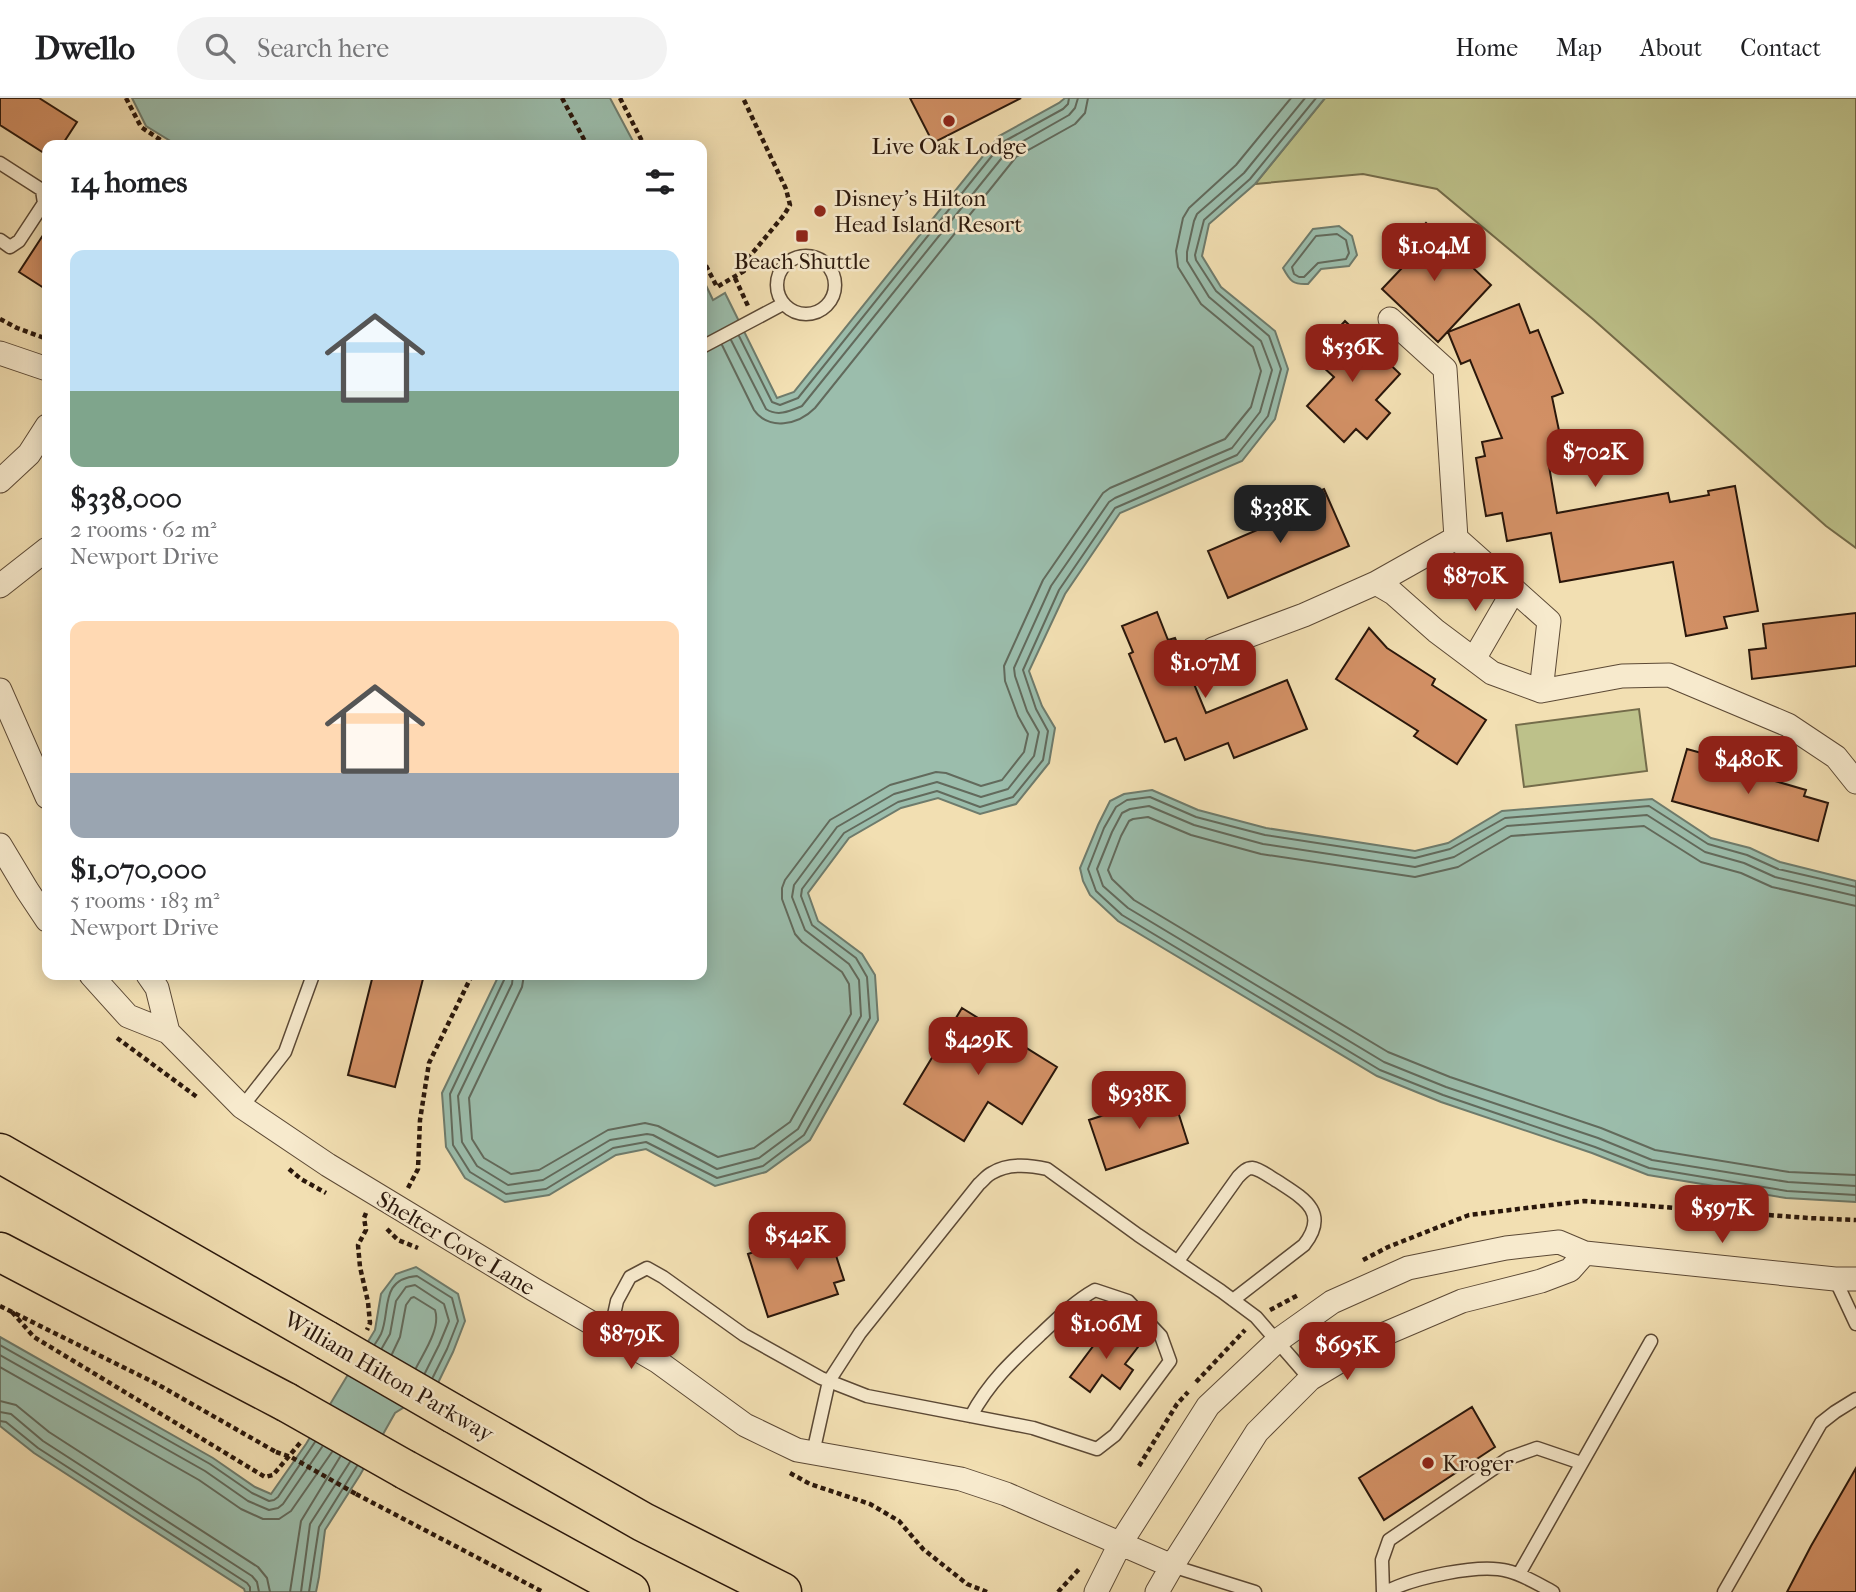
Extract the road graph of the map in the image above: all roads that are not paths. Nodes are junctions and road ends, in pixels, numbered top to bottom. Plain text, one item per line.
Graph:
1 (0, 163) edge
2 (42, 190) edge
3 (42, 206) edge
4 (0, 240) edge
5 (783, 304) junction
6 (1390, 319) dead end
7 (707, 344) edge
8 (0, 353) edge
9 (42, 367) edge
10 (42, 434) edge
11 (0, 481) edge
12 (1456, 538) junction
13 (42, 553) edge
14 (1376, 583) junction
15 (0, 586) edge
16 (1514, 590) junction
17 (1474, 659) junction
18 (1200, 666) dead end
19 (0, 690) edge
20 (1541, 691) junction
21 (1856, 782) edge
22 (42, 786) edge
23 (0, 845) edge
24 (42, 912) edge
25 (96, 980) edge
26 (152, 980) edge
27 (311, 980) edge
28 (168, 1032) junction
29 (242, 1107) junction
30 (0, 1153) edge
31 (0, 1252) edge
32 (1586, 1253) junction
33 (1178, 1261) junction
34 (1846, 1279) edge
35 (1233, 1300) junction
36 (1856, 1324) edge
37 (610, 1333) junction
38 (1277, 1341) junction
39 (1651, 1341) dead end
40 (1310, 1379) junction
41 (829, 1381) junction
42 (1856, 1399) edge
43 (971, 1416) junction
44 (813, 1453) junction
45 (1581, 1463) junction
46 (1119, 1544) junction
47 (1171, 1566) junction
48 (1519, 1574) junction
49 (630, 1592) edge
50 (782, 1592) edge
51 (1096, 1592) edge
52 (1157, 1592) edge
53 (1255, 1592) edge
54 (1384, 1592) edge
55 (1553, 1592) edge
56 (1724, 1592) edge

1 - 2 lane
3 - 4 lane
5 - 5 lane
5 - 7 lane
6 - 12 street
8 - 9 street
10 - 11 street
12 - 14 street
12 - 16 street
13 - 15 street
14 - 17 street
14 - 18 street
16 - 17 street
16 - 20 street
17 - 20 street
19 - 22 street
20 - 21 street
23 - 24 street
25 - 28 street, Shelter Cove Lane
26 - 28 street
27 - 29 lane
28 - 29 street, Shelter Cove Lane
29 - 37 street, Shelter Cove Lane
30 - 50 highway, William Hilton Parkway, bridge
31 - 49 highway, bridge
32 - 34 street
32 - 38 street
32 - 40 street
33 - 35 lane
33 - 35 lane
33 - 41 lane
34 - 36 lane
35 - 38 lane
37 - 41 lane
37 - 44 street, Shelter Cove Lane
38 - 40 lane
38 - 46 street
39 - 45 lane
40 - 47 street
41 - 43 lane
41 - 44 lane
42 - 56 lane
43 - 43 lane
44 - 46 street, Shelter Cove Lane
45 - 48 lane
45 - 54 lane
46 - 47 street, Shelter Cove Lane
46 - 51 street
47 - 52 street
47 - 53 lane, Shelter Cove Lane
48 - 54 lane
48 - 55 lane

